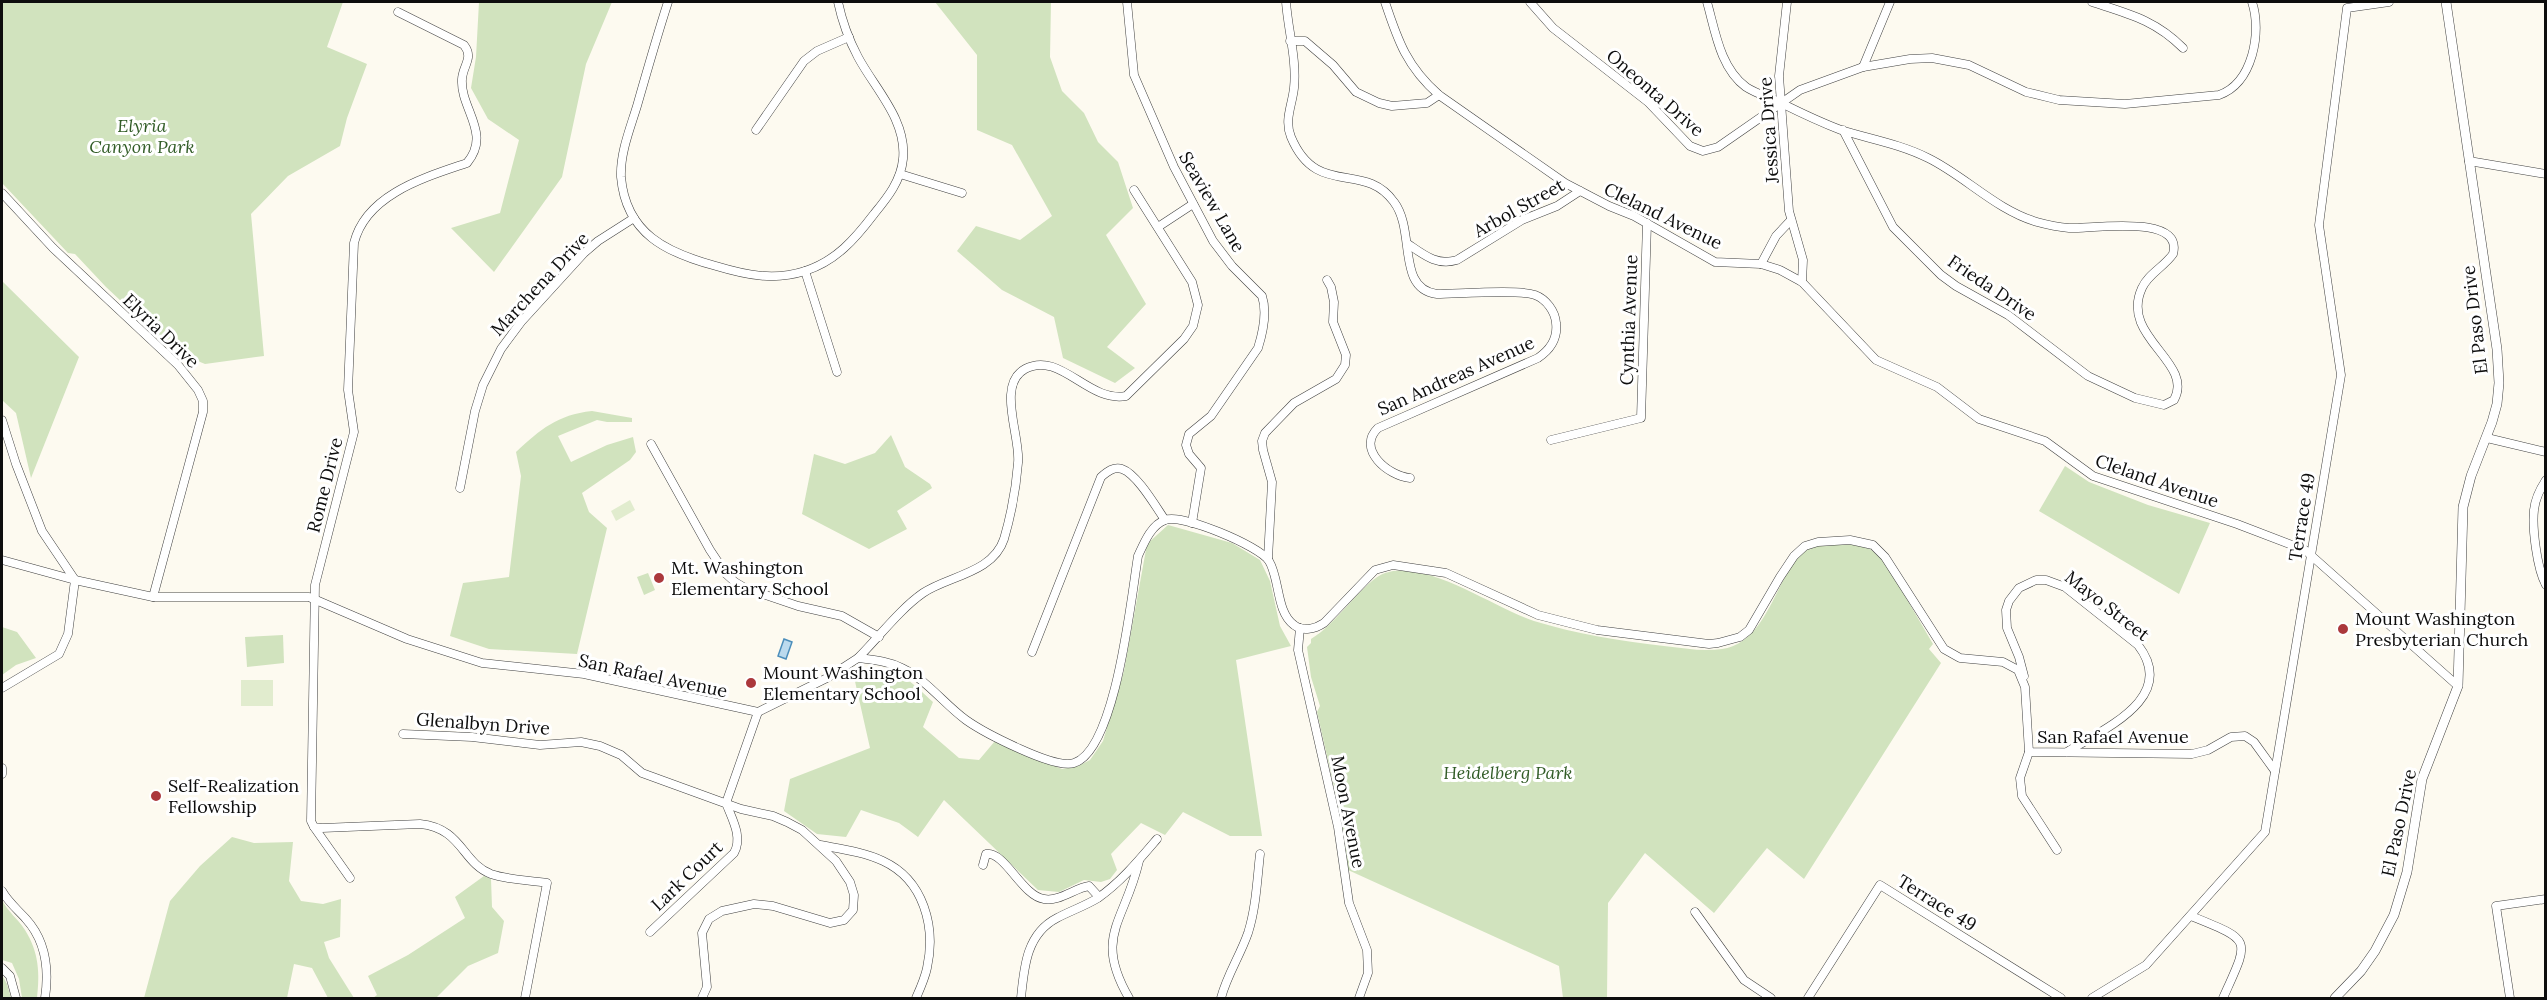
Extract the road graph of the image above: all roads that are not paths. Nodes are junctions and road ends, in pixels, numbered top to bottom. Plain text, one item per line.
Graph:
1 (668, 2) edge
2 (838, 2) edge
3 (1127, 2) edge
4 (1286, 2) edge
5 (1385, 2) edge
6 (1530, 2) edge
7 (1707, 2) edge
8 (1787, 2) edge
9 (1890, 2) edge
10 (2092, 2) edge
11 (2252, 2) edge
12 (2389, 2) edge
13 (2446, 2) edge
14 (398, 12) dead end
15 (849, 37) junction
16 (1290, 41) junction
17 (2183, 48) dead end
18 (1863, 67) junction
19 (1439, 95) junction
20 (1781, 103) junction
21 (756, 130) dead end
22 (1843, 130) junction
23 (2469, 161) junction
24 (900, 174) junction
25 (2546, 174) edge
26 (1134, 190) dead end
27 (1580, 191) junction
28 (2, 193) edge
29 (962, 193) dead end
30 (1193, 204) junction
31 (634, 218) junction
32 (1791, 220) junction
33 (1647, 223) junction
34 (1158, 227) junction
35 (1408, 244) junction
36 (1761, 264) junction
37 (805, 271) junction
38 (1327, 280) dead end
39 (1802, 282) junction
40 (837, 372) dead end
41 (2, 420) edge
42 (2487, 438) junction
43 (1551, 440) dead end
44 (651, 444) dead end
45 (2546, 452) edge
46 (1410, 478) dead end
47 (2546, 480) edge
48 (460, 488) dead end
49 (1165, 520) junction
50 (1192, 523) junction
51 (2311, 556) junction
52 (2, 560) edge
53 (1268, 560) junction
54 (75, 580) junction
55 (2546, 585) edge
56 (153, 597) junction
57 (315, 598) junction
58 (1300, 628) junction
59 (879, 637) junction
60 (1032, 652) dead end
61 (858, 658) junction
62 (2458, 686) junction
63 (2025, 687) junction
64 (2, 688) edge
65 (758, 712) junction
66 (404, 734) dead end
67 (2067, 752) junction
68 (2029, 753) junction
69 (2, 768) edge
70 (2275, 771) junction
71 (2, 774) edge
72 (726, 803) junction
73 (314, 827) junction
74 (1157, 839) dead end
75 (819, 845) junction
76 (2057, 850) dead end
77 (1260, 854) dead end
78 (1139, 860) junction
79 (983, 865) dead end
80 (350, 878) dead end
81 (2, 891) edge
82 (1099, 897) junction
83 (2546, 899) edge
84 (1695, 912) dead end
85 (2191, 916) junction
86 (650, 933) dead end
87 (2, 968) edge
88 (16, 999) edge
89 (45, 999) edge
90 (525, 999) edge
91 (702, 999) edge
92 (916, 999) edge
93 (1021, 999) edge
94 (1129, 999) edge
95 (1221, 999) edge
96 (1359, 999) edge
97 (1771, 999) edge
98 (1808, 999) edge
99 (2061, 999) edge
100 (2092, 999) edge
101 (2223, 999) edge
102 (2335, 999) edge
103 (2510, 999) edge

1 - 31 street
2 - 15 street
3 - 30 street, Seaview Lane
4 - 16 street, San Andreas Avenue
5 - 19 street, Cleland Avenue
6 - 20 street, Oneonta Drive
7 - 20 street
8 - 20 street, Jessica Drive
9 - 18 street
10 - 17 street
11 - 18 street, Oneonta Drive
12 - 51 street, Terrace 49
13 - 23 street, El Paso Drive
14 - 57 street, Rome Drive
15 - 21 street
15 - 24 street
16 - 19 street
16 - 35 street, San Andreas Avenue
18 - 20 street, Oneonta Drive
19 - 27 street, Cleland Avenue
20 - 22 street
20 - 32 street, Jessica Drive
22 - 22 street, Frieda Drive
23 - 25 street
23 - 42 street, El Paso Drive
24 - 29 street
24 - 37 street
26 - 34 street
27 - 33 street, Cleland Avenue
27 - 35 street, Arbol Street
28 - 56 street, Elyria Drive
30 - 34 street
30 - 50 street, Seaview Lane
31 - 37 street
31 - 48 street, Marchena Drive
32 - 36 street
32 - 39 street, Jessica Drive
33 - 36 street, Cleland Avenue
33 - 43 street, Cynthia Avenue
34 - 59 street
35 - 46 street, San Andreas Avenue
36 - 39 street, Cleland Avenue
37 - 40 street
38 - 53 street
39 - 51 street, Cleland Avenue
41 - 54 street
42 - 45 street
42 - 62 street, El Paso Drive
44 - 59 street
47 - 55 street
49 - 50 street
49 - 60 street
49 - 61 street
50 - 53 street
51 - 62 street, Cleland Avenue
51 - 70 street, Terrace 49
52 - 54 street, San Rafael Avenue
53 - 58 street
54 - 56 street, San Rafael Avenue
54 - 64 street
56 - 57 street, San Rafael Avenue
57 - 65 street, San Rafael Avenue
57 - 73 street, Rome Drive
58 - 63 street
58 - 96 street, Moon Avenue
59 - 61 street
61 - 65 street
62 - 102 street, El Paso Drive
63 - 67 street, Mayo Street
63 - 68 street, San Rafael Avenue
65 - 72 street
66 - 72 street, Glenalbyn Drive
67 - 68 street, San Rafael Avenue
67 - 70 street, San Rafael Avenue
68 - 76 street
69 - 71 street
70 - 85 street, Terrace 49
72 - 75 street, Glenalbyn Drive
72 - 86 street, Lark Court
73 - 80 street
73 - 90 street
74 - 78 street
75 - 91 street, Glenalbyn Drive
75 - 92 street
77 - 95 street
78 - 82 street
78 - 94 street
79 - 82 street
81 - 89 street
82 - 93 street
83 - 103 street
84 - 97 street
85 - 100 street, Terrace 49
85 - 101 street
87 - 88 street
98 - 99 street, Terrace 49

